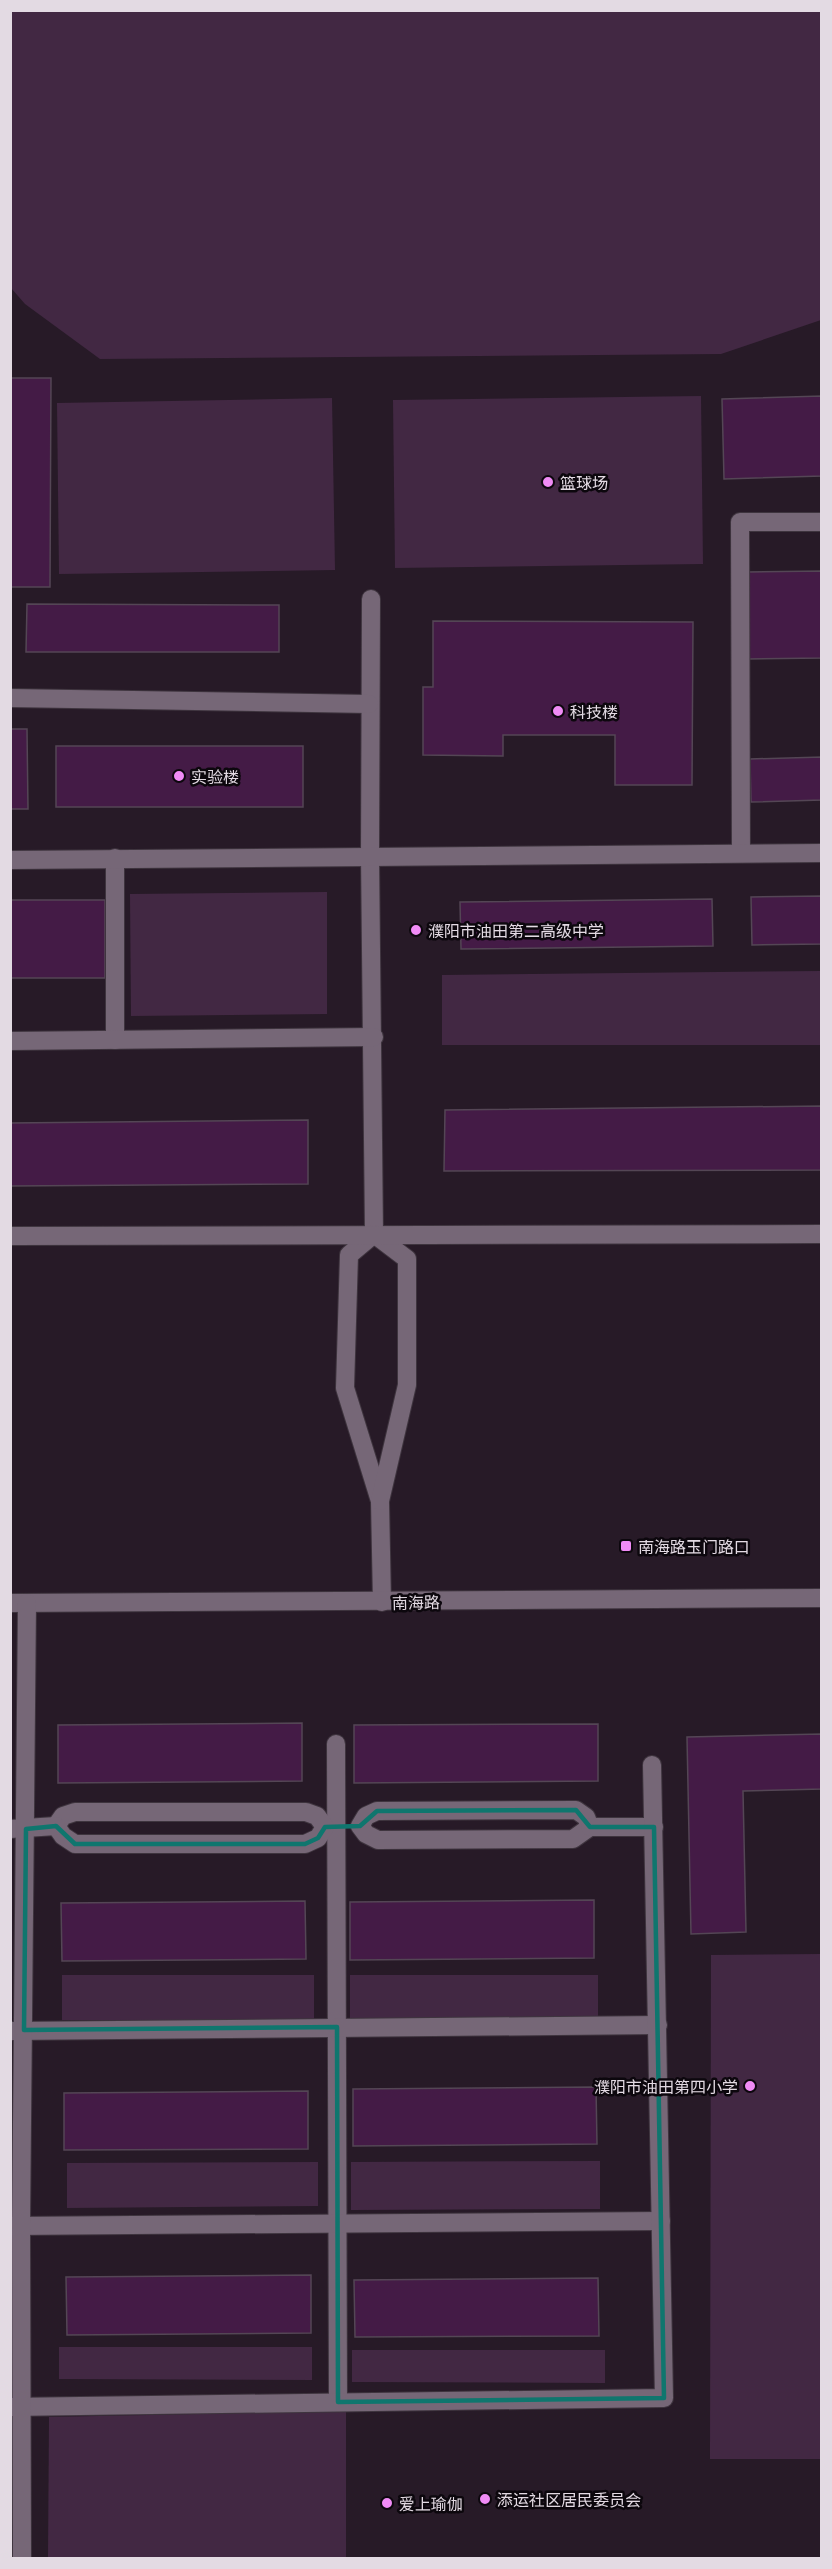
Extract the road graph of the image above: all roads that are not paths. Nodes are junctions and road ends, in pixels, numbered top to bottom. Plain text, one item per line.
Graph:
1 (822, 522) edge
2 (371, 599) dead end
3 (10, 698) edge
4 (369, 704) junction
5 (822, 853) edge
6 (741, 854) junction
7 (370, 855) junction
8 (115, 858) junction
9 (10, 860) edge
10 (374, 1037) junction
11 (115, 1040) junction
12 (10, 1041) edge
13 (374, 1234) junction
14 (822, 1234) edge
15 (10, 1236) edge
16 (380, 1501) junction
17 (822, 1598) edge
18 (382, 1602) junction
19 (19, 1603) edge
20 (336, 1744) dead end
21 (652, 1765) dead end
22 (56, 1826) junction
23 (360, 1826) junction
24 (331, 1827) junction
25 (590, 1827) junction
26 (654, 1827) junction
27 (18, 1829) edge
28 (658, 2025) junction
29 (337, 2028) junction
30 (17, 2030) edge
31 (661, 2221) junction
32 (337, 2223) junction
33 (16, 2226) edge
34 (338, 2402) junction
35 (16, 2407) edge
36 (22, 2559) edge

1 - 6 street
2 - 4 street
3 - 4 street
4 - 7 street
5 - 6 street
6 - 7 street
7 - 8 street
7 - 10 street
8 - 9 street
8 - 11 street
10 - 11 street
10 - 13 street
11 - 12 street
13 - 14 street
13 - 15 street
13 - 16 street
13 - 16 street
16 - 18 street
17 - 18 street, 南海路
18 - 19 street, 南海路
19 - 27 street
20 - 24 street
21 - 26 street
22 - 24 street
22 - 24 street
22 - 27 street
23 - 24 street
23 - 25 street
23 - 25 street
24 - 29 street
25 - 26 street
26 - 28 street
27 - 30 street
28 - 29 street
28 - 31 street
29 - 30 street
29 - 32 street
30 - 33 street
31 - 32 street
31 - 34 street
32 - 33 street
32 - 34 street
33 - 35 street
34 - 35 street
35 - 36 street

